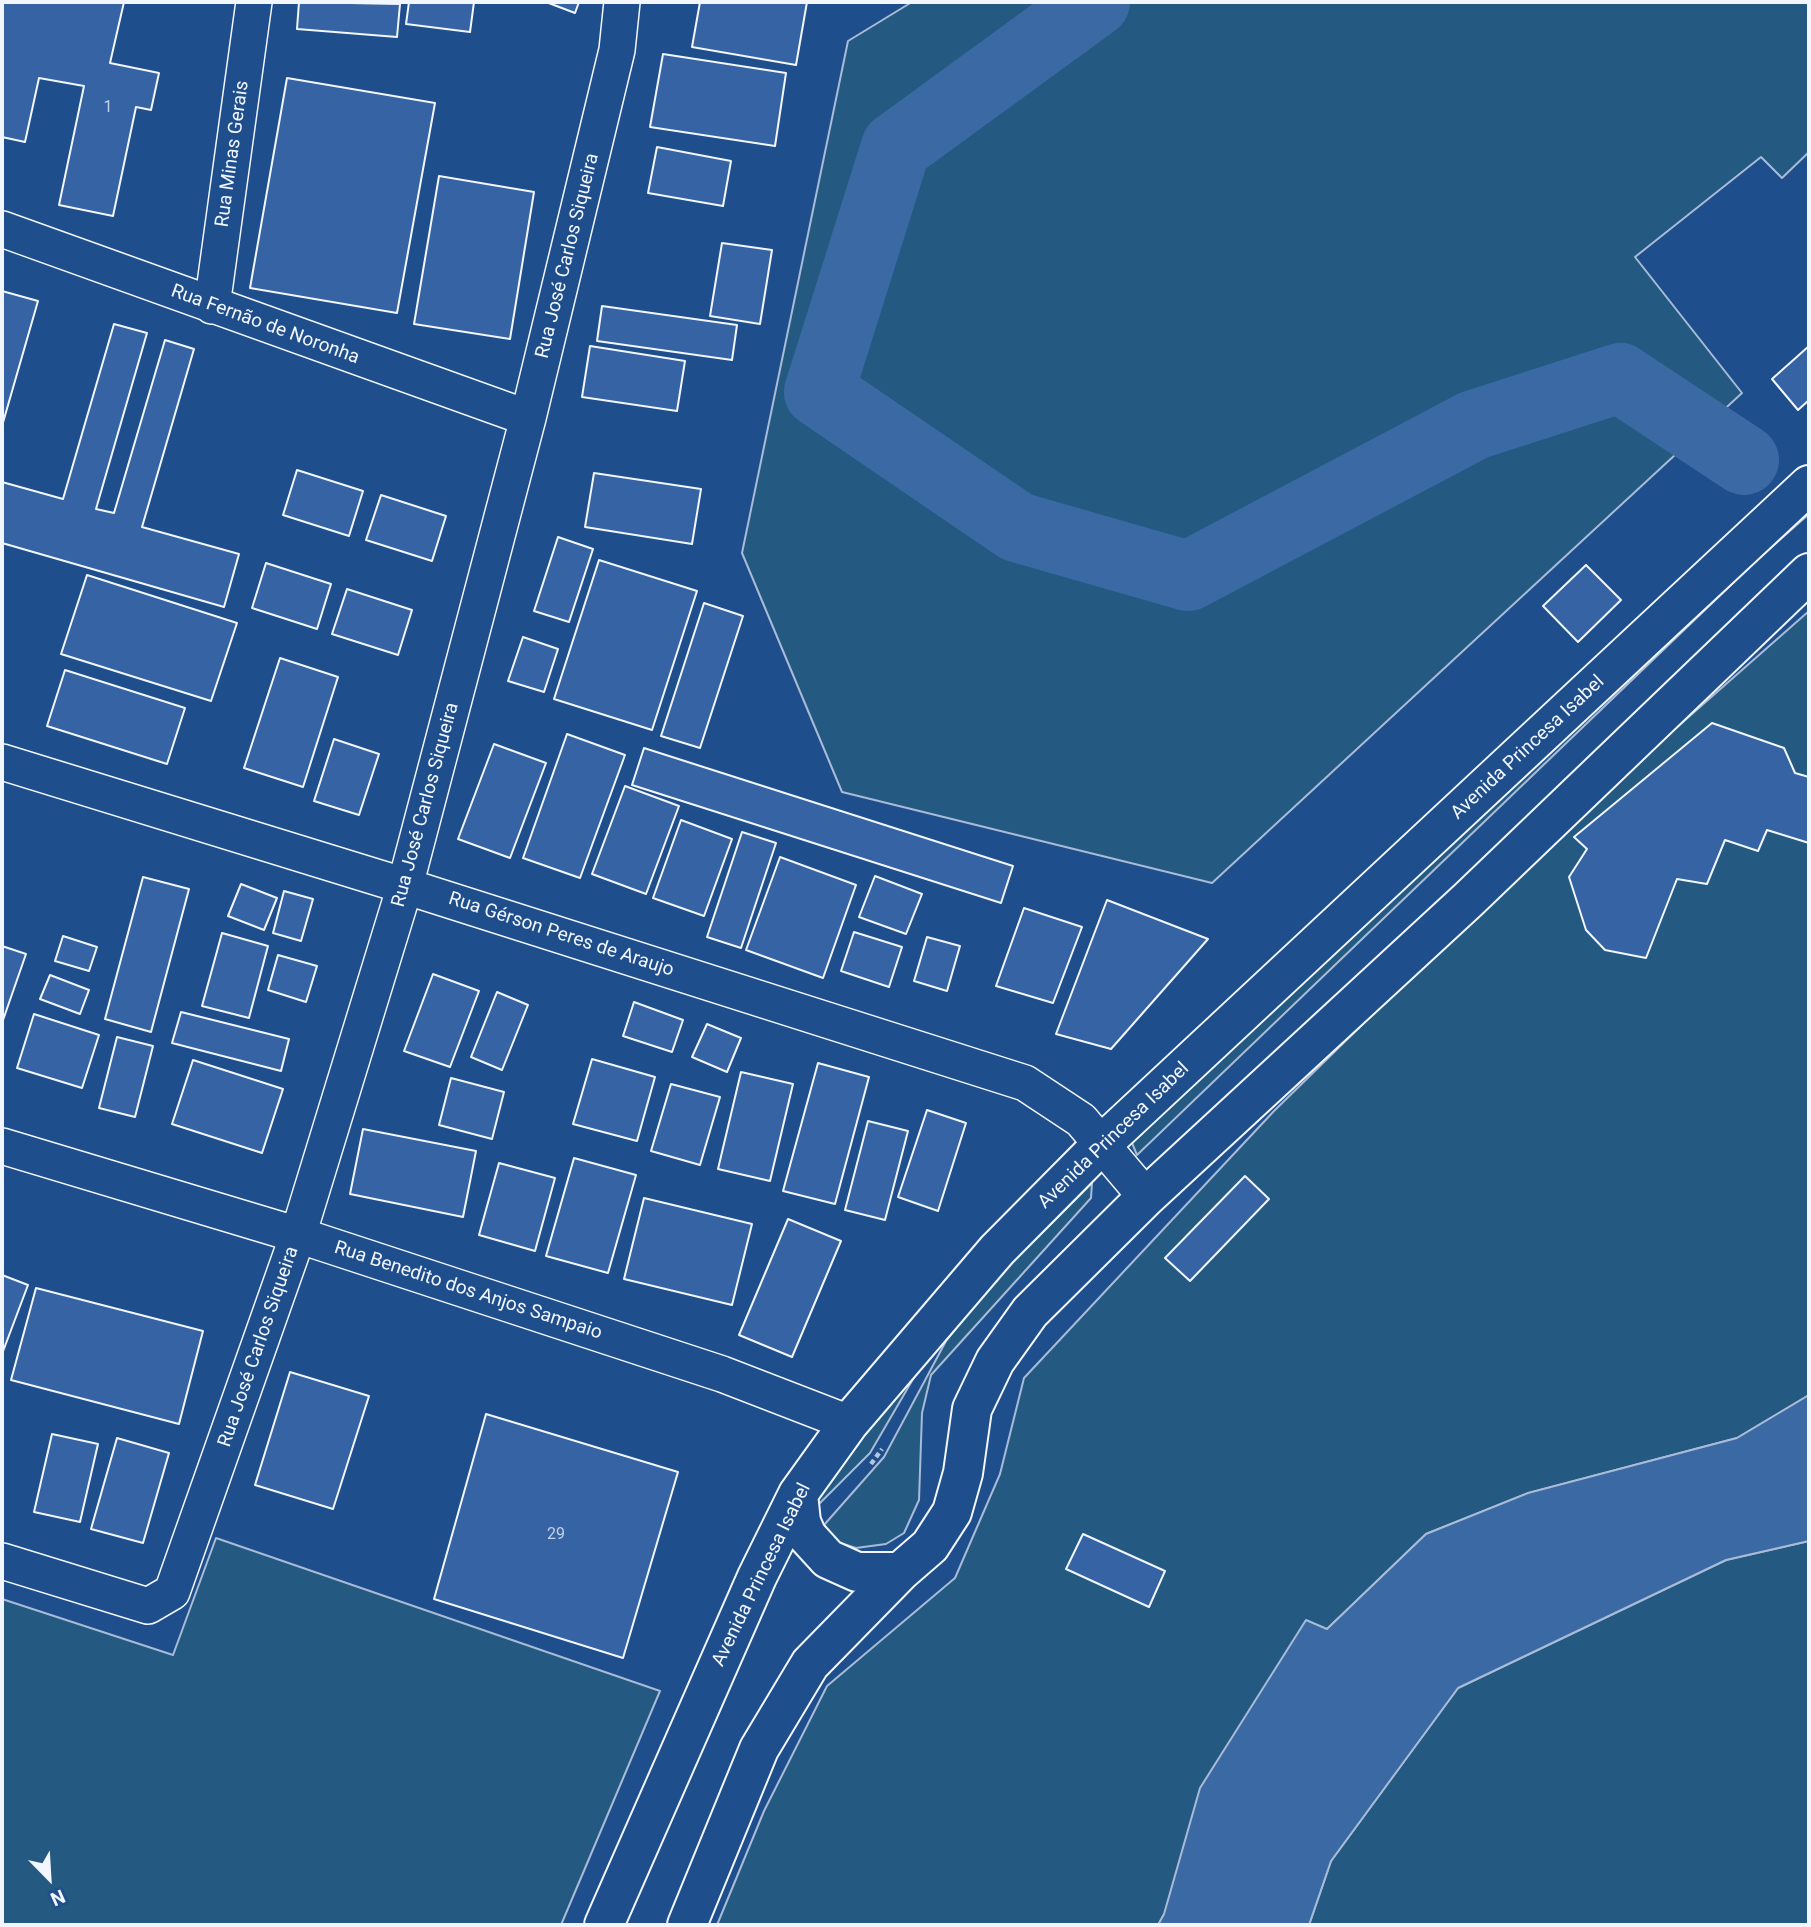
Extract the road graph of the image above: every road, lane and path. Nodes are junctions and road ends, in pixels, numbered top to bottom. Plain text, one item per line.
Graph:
1 (254, 2) edge
2 (622, 2) edge
3 (2, 229) edge
4 (212, 306) junction
5 (528, 418) junction
6 (1809, 485) edge
7 (1809, 573) edge
8 (2, 762) edge
9 (405, 886) junction
10 (1103, 1143) junction
11 (2, 1146) edge
12 (1146, 1197) junction
13 (298, 1235) junction
14 (849, 1423) junction
15 (798, 1494) junction
16 (2, 1561) edge
17 (900, 1572) junction
18 (604, 1925) edge
19 (687, 1925) edge

1 - 4 street, Rua Minas Gerais
2 - 5 street, Rua José Carlos Siqueira
3 - 4 street, Rua Fernão de Noronha
4 - 5 street, Rua Fernão de Noronha
5 - 9 street, Rua José Carlos Siqueira
6 - 10 main road, Avenida Princesa Isabel
7 - 12 main road
8 - 9 street, Rua Gérson Peres de Araujo
9 - 10 street, Rua Gérson Peres de Araujo
9 - 13 street, Rua José Carlos Siqueira
10 - 12 street, Rua Gérson Peres de Araujo
10 - 14 main road, Avenida Princesa Isabel
11 - 13 street, Rua Benedito dos Anjos Sampaio
12 - 17 main road
13 - 14 street, Rua Benedito dos Anjos Sampaio
13 - 16 street, Rua José Carlos Siqueira
14 - 15 main road, Avenida Princesa Isabel
15 - 17 main road
15 - 18 main road, Avenida Princesa Isabel
17 - 19 main road

